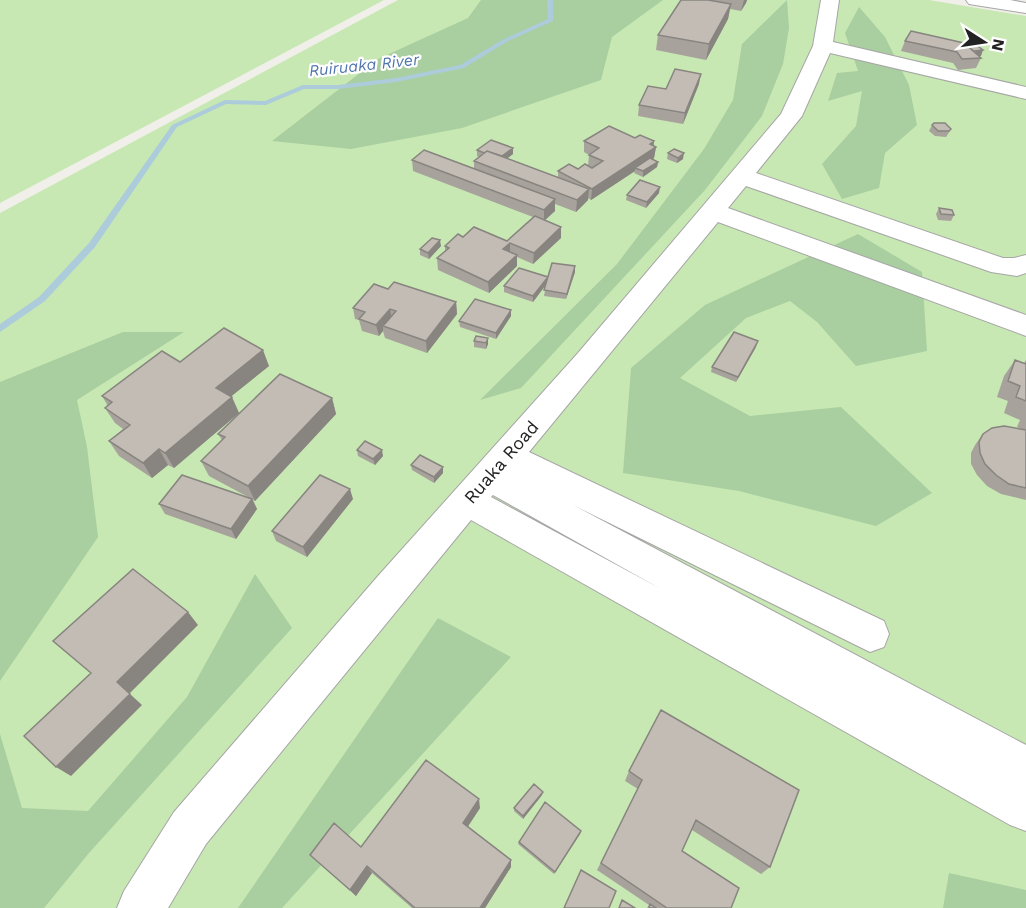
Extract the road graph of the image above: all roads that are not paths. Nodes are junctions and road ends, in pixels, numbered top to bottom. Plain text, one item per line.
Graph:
1 (830, 0) edge
2 (975, 0) edge
3 (1026, 9) edge
4 (822, 46) junction
5 (1026, 93) edge
6 (741, 176) junction
7 (712, 211) junction
8 (1026, 263) edge
9 (1026, 326) edge
10 (488, 478) junction
11 (870, 634) dead end
12 (1026, 769) edge
13 (1026, 809) edge
14 (141, 908) edge

1 - 4 street, Ruaka Road
2 - 3 street
4 - 5 street
4 - 6 street, Ruaka Road
6 - 7 street, Ruaka Road
6 - 8 street
7 - 9 street
7 - 10 street, Ruaka Road
10 - 11 street
10 - 12 street
10 - 13 street
10 - 14 street, Ruaka Road

